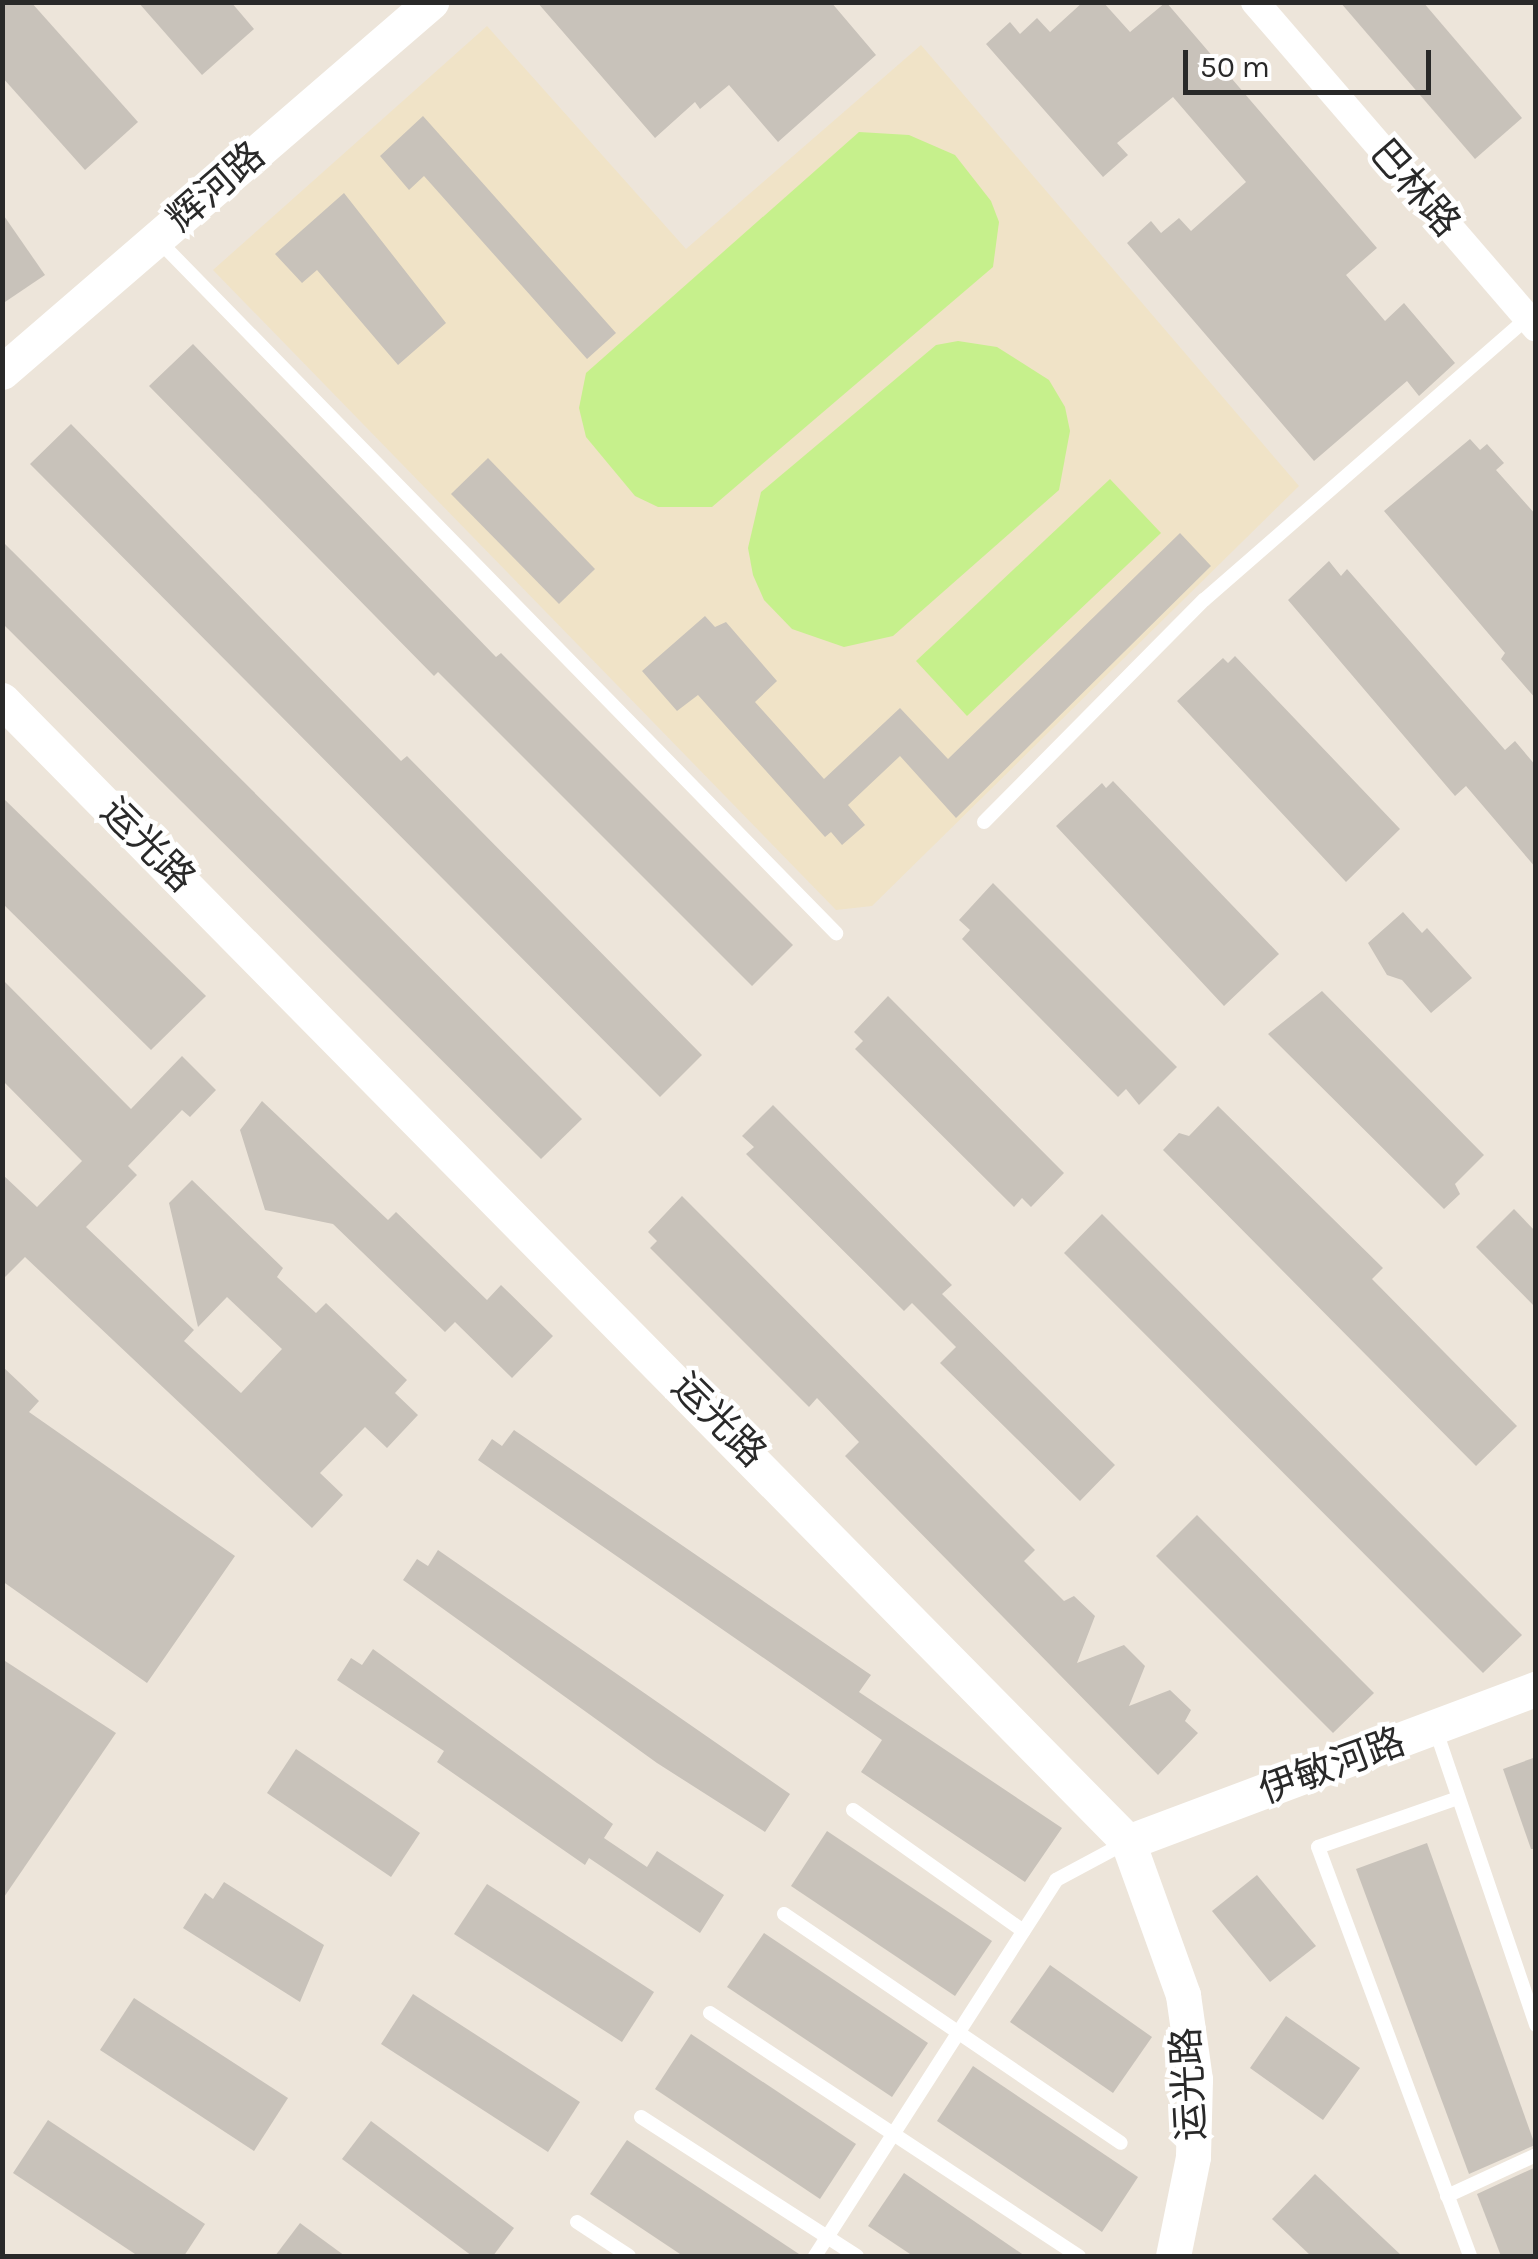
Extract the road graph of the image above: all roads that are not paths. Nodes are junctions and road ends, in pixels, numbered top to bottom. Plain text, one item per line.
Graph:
1 (430, 2) edge
2 (1256, 2) edge
3 (157, 238) junction
4 (1533, 320) edge
5 (2, 372) edge
6 (2, 700) edge
7 (984, 822) dead end
8 (836, 933) dead end
9 (1536, 1689) edge
10 (1435, 1728) junction
11 (1458, 1798) junction
12 (853, 1810) dead end
13 (1128, 1842) junction
14 (784, 1914) dead end
15 (1023, 1931) junction
16 (710, 2013) dead end
17 (1536, 2025) edge
18 (958, 2032) junction
19 (641, 2117) dead end
20 (894, 2133) junction
21 (1121, 2143) dead end
22 (1536, 2155) edge
23 (1446, 2196) junction
24 (577, 2222) dead end
25 (828, 2236) junction
26 (628, 2256) edge
27 (814, 2256) edge
28 (857, 2256) edge
29 (1079, 2256) edge
30 (1173, 2256) edge
31 (1470, 2256) edge

1 - 3 street, 辉河路
2 - 4 street, 巴林路
3 - 5 street, 辉河路
3 - 8 lane
4 - 7 lane
6 - 13 street, 运光路
9 - 10 street, 伊敏河路
10 - 11 lane
10 - 13 street, 伊敏河路
11 - 17 lane
11 - 23 lane
12 - 15 lane
13 - 15 lane
13 - 30 street, 运光路
14 - 18 lane
15 - 18 lane
16 - 20 lane
18 - 20 lane
18 - 21 lane
19 - 25 lane
20 - 25 lane
20 - 29 lane
22 - 23 lane
23 - 31 lane
24 - 26 lane
25 - 27 lane
25 - 28 lane

